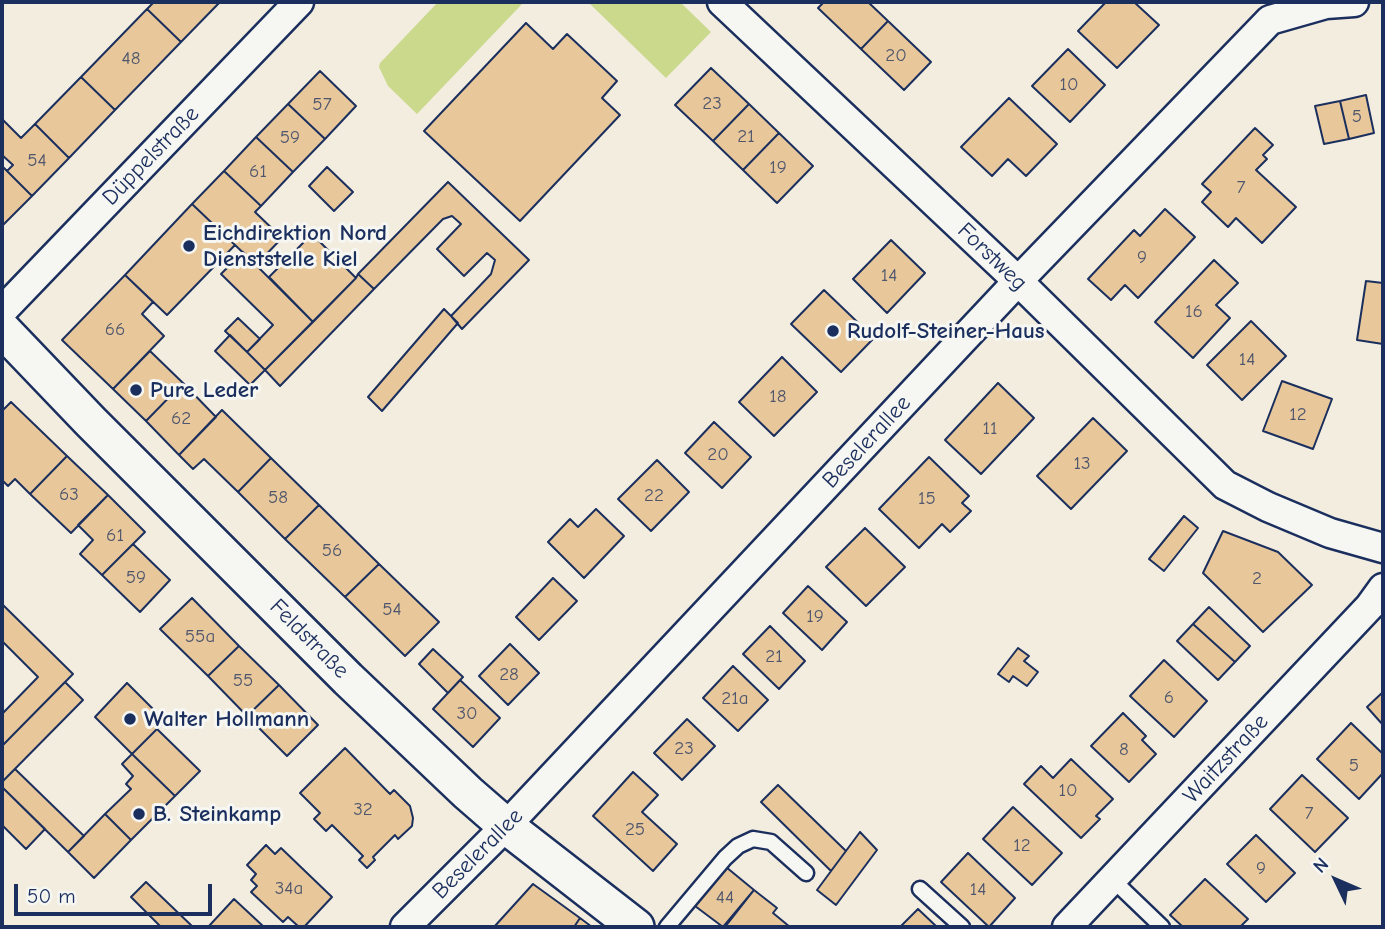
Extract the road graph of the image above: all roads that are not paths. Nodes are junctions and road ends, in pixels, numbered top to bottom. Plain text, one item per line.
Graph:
1 (299, 2) edge
2 (722, 2) edge
3 (1354, 2) edge
4 (1266, 11) edge
5 (1018, 281) junction
6 (2, 311) edge
7 (2, 328) edge
8 (1383, 548) edge
9 (1383, 588) edge
10 (506, 827) junction
11 (806, 873) dead end
12 (1112, 879) junction
13 (920, 889) dead end
14 (405, 927) edge
15 (636, 927) edge
16 (667, 927) edge
17 (962, 927) edge
18 (1067, 927) edge
19 (1162, 927) edge

1 - 6 street, Düppelstraße
2 - 5 street, Forstweg
3 - 4 street, Beselerallee
4 - 5 street, Beselerallee
5 - 8 street, Forstweg
5 - 10 street, Beselerallee
7 - 10 street, Feldstraße
9 - 12 street, Waitzstraße
10 - 14 street, Beselerallee
10 - 15 street, Feldstraße
11 - 16 lane
12 - 18 street, Waitzstraße
12 - 19 lane
13 - 17 lane

